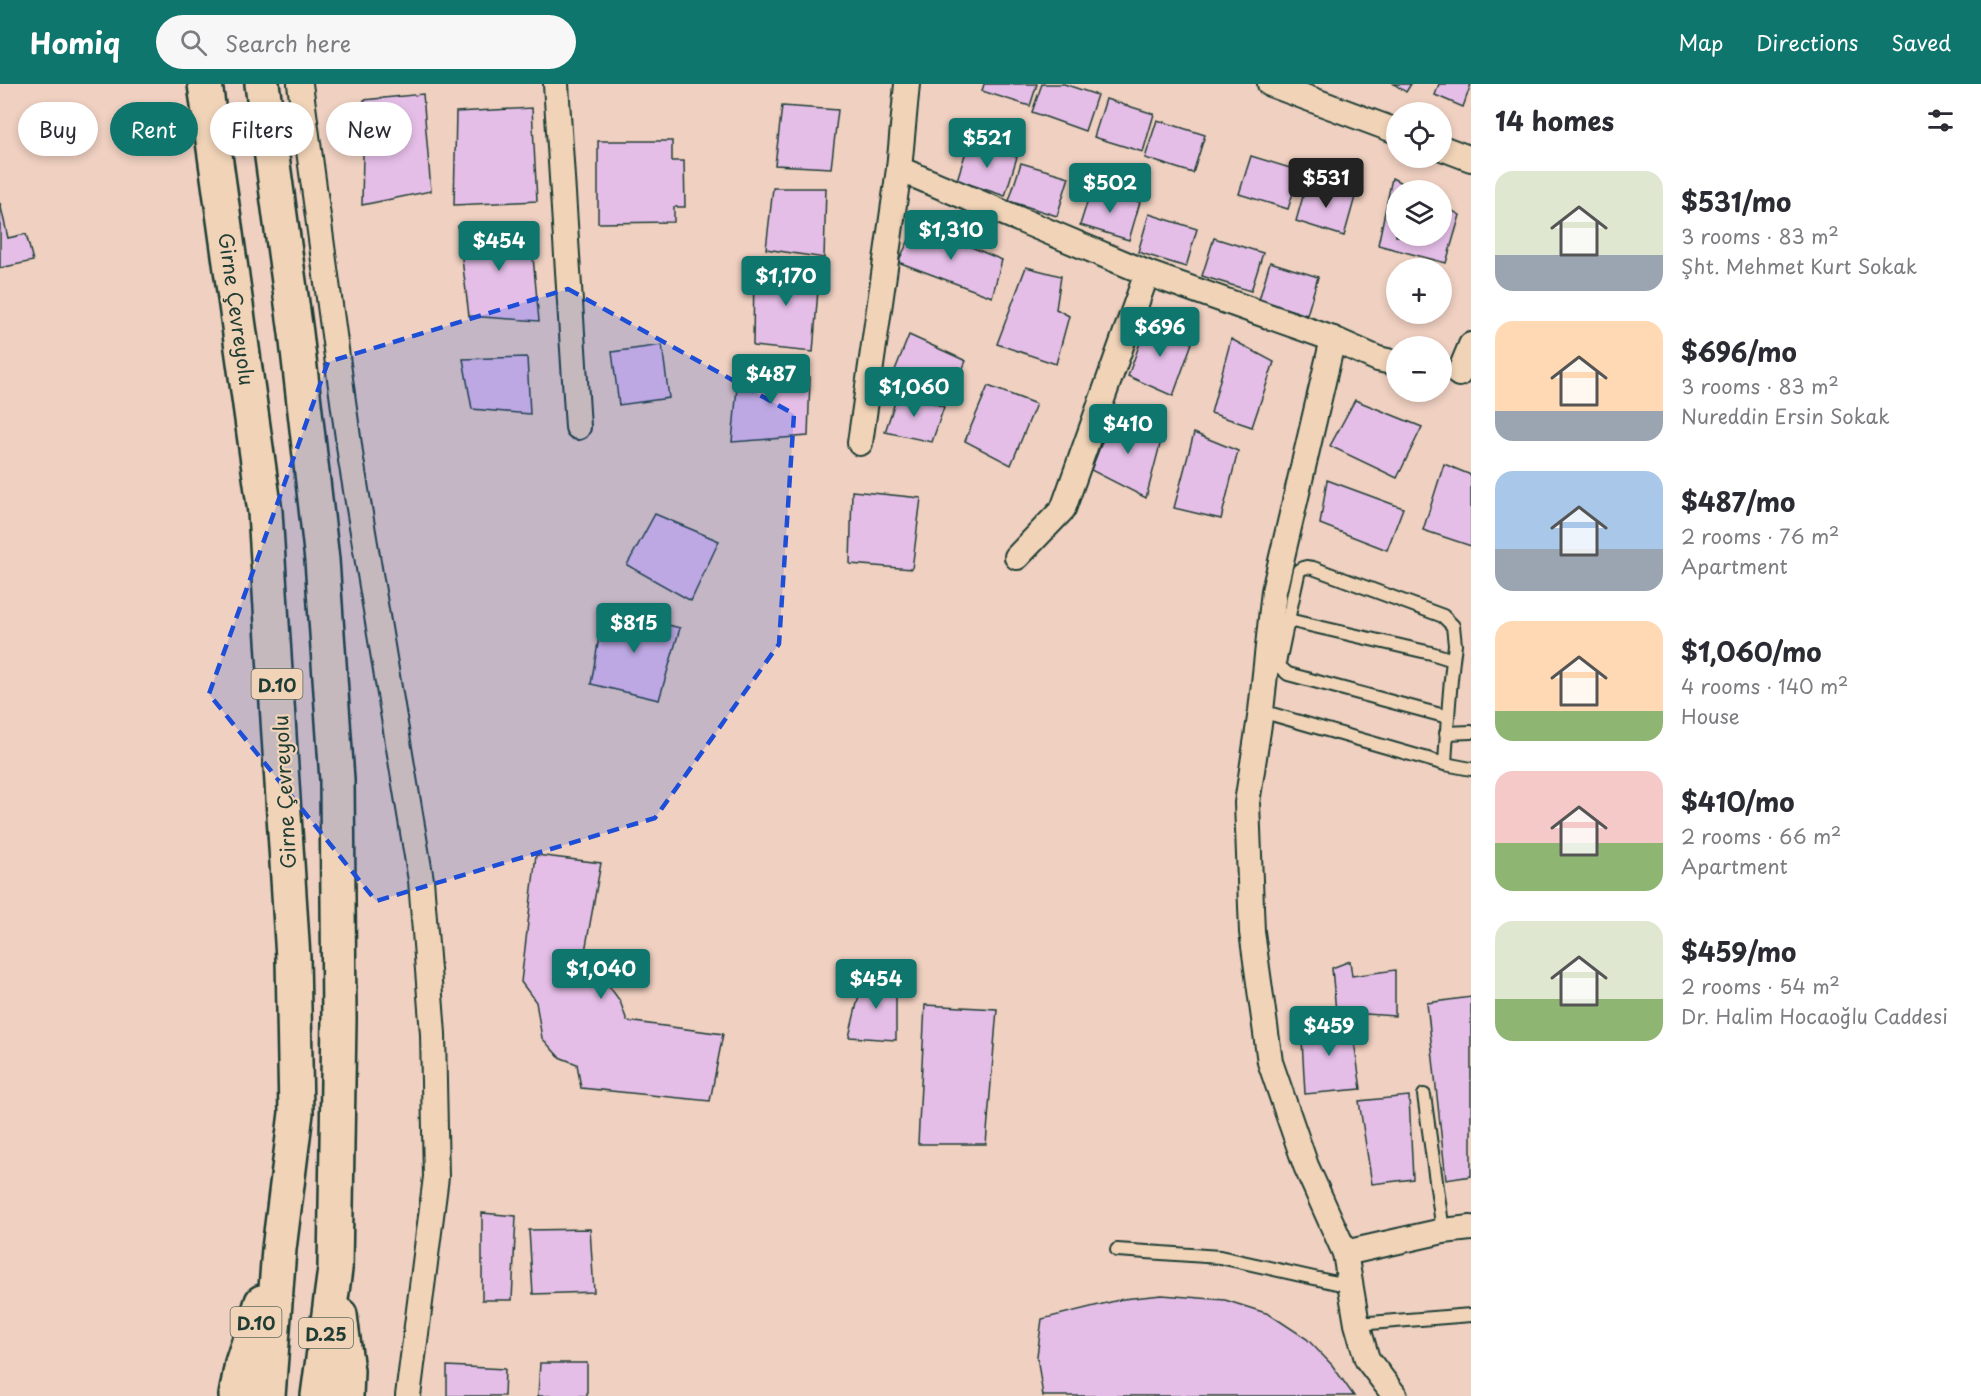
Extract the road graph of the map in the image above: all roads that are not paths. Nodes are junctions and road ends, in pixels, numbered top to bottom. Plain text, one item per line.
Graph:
1 (205, 84) edge
2 (262, 84) edge
3 (300, 84) edge
4 (556, 84) edge
5 (907, 84) edge
6 (1270, 84) edge
7 (1386, 127) edge
8 (1452, 152) edge
9 (1471, 159) edge
10 (899, 169) junction
11 (1147, 273) junction
12 (1333, 339) junction
13 (1471, 345) edge
14 (1386, 361) edge
15 (1457, 375) edge
16 (578, 427) dead end
17 (860, 443) dead end
18 (1017, 557) dead end
19 (1288, 621) junction
20 (1453, 660) junction
21 (1261, 711) junction
22 (1448, 717) junction
23 (1471, 732) edge
24 (1446, 733) junction
25 (1445, 764) junction
26 (1471, 769) edge
27 (1424, 1095) dead end
28 (1471, 1228) edge
29 (1443, 1232) junction
30 (279, 1249) junction
31 (1117, 1250) dead end
32 (1345, 1253) junction
33 (335, 1269) junction
34 (1350, 1287) junction
35 (1471, 1315) edge
36 (1357, 1324) junction
37 (236, 1396) edge
38 (268, 1396) edge
39 (318, 1396) edge
40 (346, 1396) edge
41 (408, 1396) edge
42 (1395, 1396) edge

1 - 30 highway, Girne Çevreyolu / D.10
2 - 33 highway, D.10
3 - 41 street
4 - 16 street
5 - 10 street
6 - 7 street
8 - 9 street
10 - 11 street
10 - 17 street
11 - 12 street
11 - 18 street
12 - 14 street
12 - 21 street
13 - 15 street
19 - 20 lane
19 - 20 lane
19 - 22 lane
20 - 22 lane
21 - 25 lane
21 - 32 street
22 - 24 lane
23 - 24 lane
24 - 25 lane
25 - 26 lane
27 - 29 lane
28 - 29 street
29 - 32 street
30 - 37 highway, D.10
30 - 38 highway, Girne Çevreyolu / D.25
31 - 34 lane
32 - 34 street
33 - 39 highway, D.25
33 - 40 highway, D.10
34 - 36 street
35 - 36 lane
36 - 42 street

